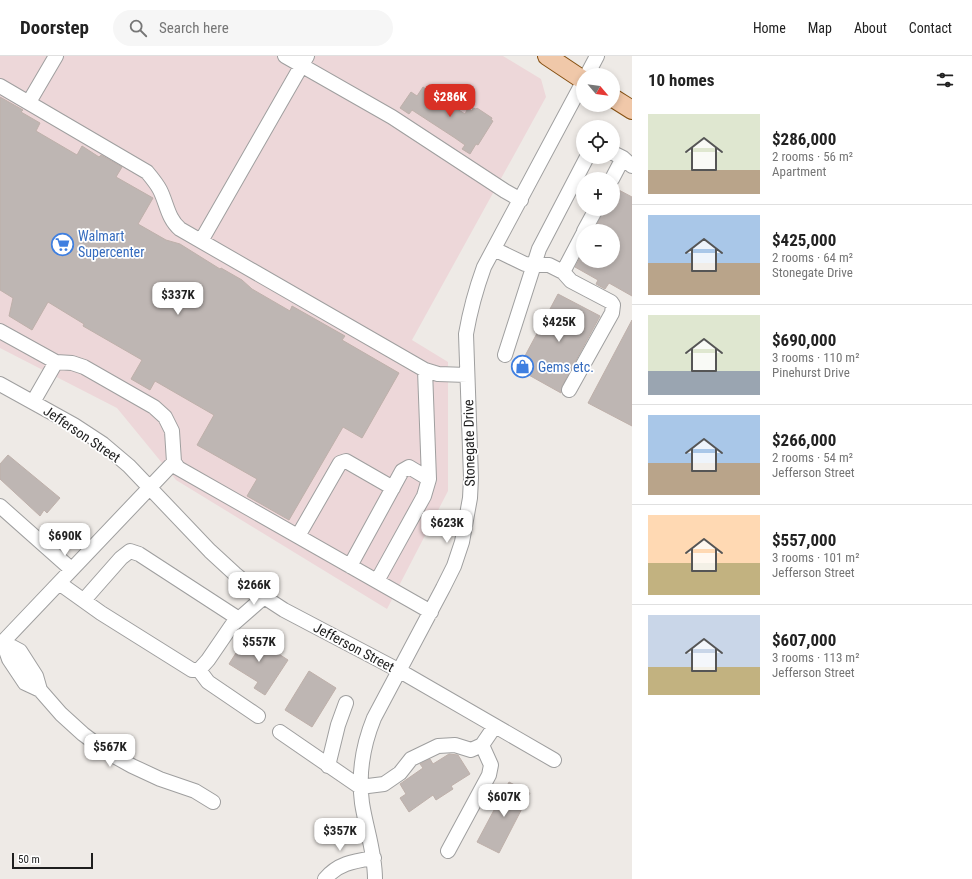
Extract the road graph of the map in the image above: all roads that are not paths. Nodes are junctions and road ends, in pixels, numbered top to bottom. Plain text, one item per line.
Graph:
1 (56, 56) edge
2 (285, 56) edge
3 (547, 56) edge
4 (597, 56) edge
5 (304, 61) edge
6 (591, 68) edge
7 (576, 76) edge
8 (0, 86) edge
9 (576, 94) edge
10 (29, 102) junction
11 (620, 102) edge
12 (632, 110) edge
13 (623, 159) edge
14 (583, 164) edge
15 (616, 172) edge
16 (521, 200) junction
17 (201, 242) junction
18 (576, 247) edge
19 (494, 249) junction
20 (534, 265) junction
21 (563, 272) junction
22 (0, 331) edge
23 (505, 355) dead end
24 (56, 362) junction
25 (425, 370) junction
26 (467, 375) junction
27 (0, 384) edge
28 (569, 390) dead end
29 (33, 402) junction
30 (174, 462) junction
31 (429, 479) junction
32 (150, 487) junction
33 (393, 488) junction
34 (0, 506) edge
35 (298, 536) junction
36 (350, 566) junction
37 (71, 569) junction
38 (377, 581) junction
39 (59, 582) junction
40 (264, 597) junction
41 (84, 600) junction
42 (431, 612) junction
43 (239, 619) junction
44 (2, 644) edge
45 (199, 670) junction
46 (400, 671) junction
47 (346, 702) dead end
48 (258, 716) dead end
49 (495, 726) junction
50 (280, 732) dead end
51 (482, 745) junction
52 (554, 760) dead end
53 (328, 766) junction
54 (360, 787) junction
55 (212, 802) dead end
56 (448, 852) dead end
57 (374, 858) junction
58 (325, 879) edge
59 (374, 879) edge

1 - 10 street
2 - 5 street
3 - 7 main road
4 - 6 street
5 - 16 street
5 - 17 street
8 - 10 street
9 - 16 street, Stonegate Drive
10 - 17 street
11 - 12 main road
13 - 15 street
14 - 20 street
16 - 19 street, Stonegate Drive
17 - 25 street
18 - 21 street
19 - 20 street
19 - 26 street, Stonegate Drive
20 - 21 street
20 - 23 street
21 - 28 street
22 - 24 street
24 - 29 street
24 - 30 street
25 - 26 street
25 - 31 street
26 - 42 street, Stonegate Drive
27 - 29 street, Jefferson Street
29 - 32 street, Jefferson Street
30 - 32 street
30 - 35 street
31 - 33 street
31 - 38 street
32 - 37 street
32 - 40 street, Jefferson Street
33 - 35 street
33 - 36 street
34 - 37 street
35 - 36 street
36 - 38 street
37 - 39 street
38 - 42 street
39 - 41 street
39 - 44 street
40 - 43 street
40 - 46 street, Jefferson Street
41 - 43 street
41 - 45 street
42 - 46 street, Stonegate Drive
43 - 45 street
44 - 55 street
45 - 48 street
46 - 49 street, Jefferson Street
46 - 54 street, Stonegate Drive
47 - 53 street
49 - 51 street
49 - 52 street, Jefferson Street
50 - 53 street
51 - 54 street
51 - 56 street
53 - 54 street
54 - 57 street, Stonegate Drive
57 - 58 street
57 - 59 street, Stonegate Drive

